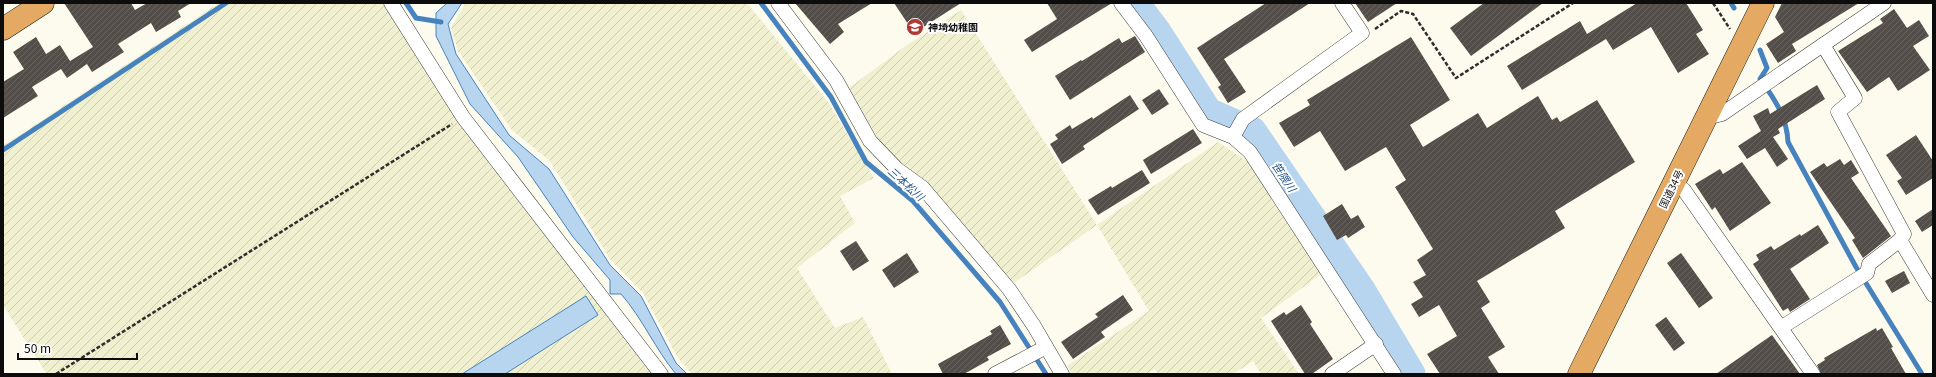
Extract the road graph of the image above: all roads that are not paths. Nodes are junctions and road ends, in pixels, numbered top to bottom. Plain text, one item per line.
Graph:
1 (43, 3) edge
2 (391, 3) edge
3 (778, 3) edge
4 (1121, 3) edge
5 (1342, 3) edge
6 (1763, 3) edge
7 (1884, 3) edge
8 (3, 29) edge
9 (1823, 45) junction
10 (1706, 118) junction
11 (1233, 137) junction
12 (1674, 182) junction
13 (1900, 240) junction
14 (1933, 295) edge
15 (1782, 327) junction
16 (1376, 344) junction
17 (1046, 347) junction
18 (661, 374) edge
19 (996, 374) edge
20 (1062, 374) edge
21 (1332, 374) edge
22 (1394, 374) edge
23 (1579, 374) edge
24 (1813, 374) edge

1 - 8 highway
2 - 18 street
3 - 17 street
4 - 11 street
5 - 11 street
6 - 10 highway, 国道34号
7 - 9 street
9 - 10 street
9 - 13 street
10 - 12 highway, 国道34号
11 - 16 street
12 - 15 street
12 - 23 highway, 国道34号
13 - 14 street
13 - 15 street
15 - 24 street
16 - 21 street
16 - 22 street
17 - 19 street
17 - 20 street

